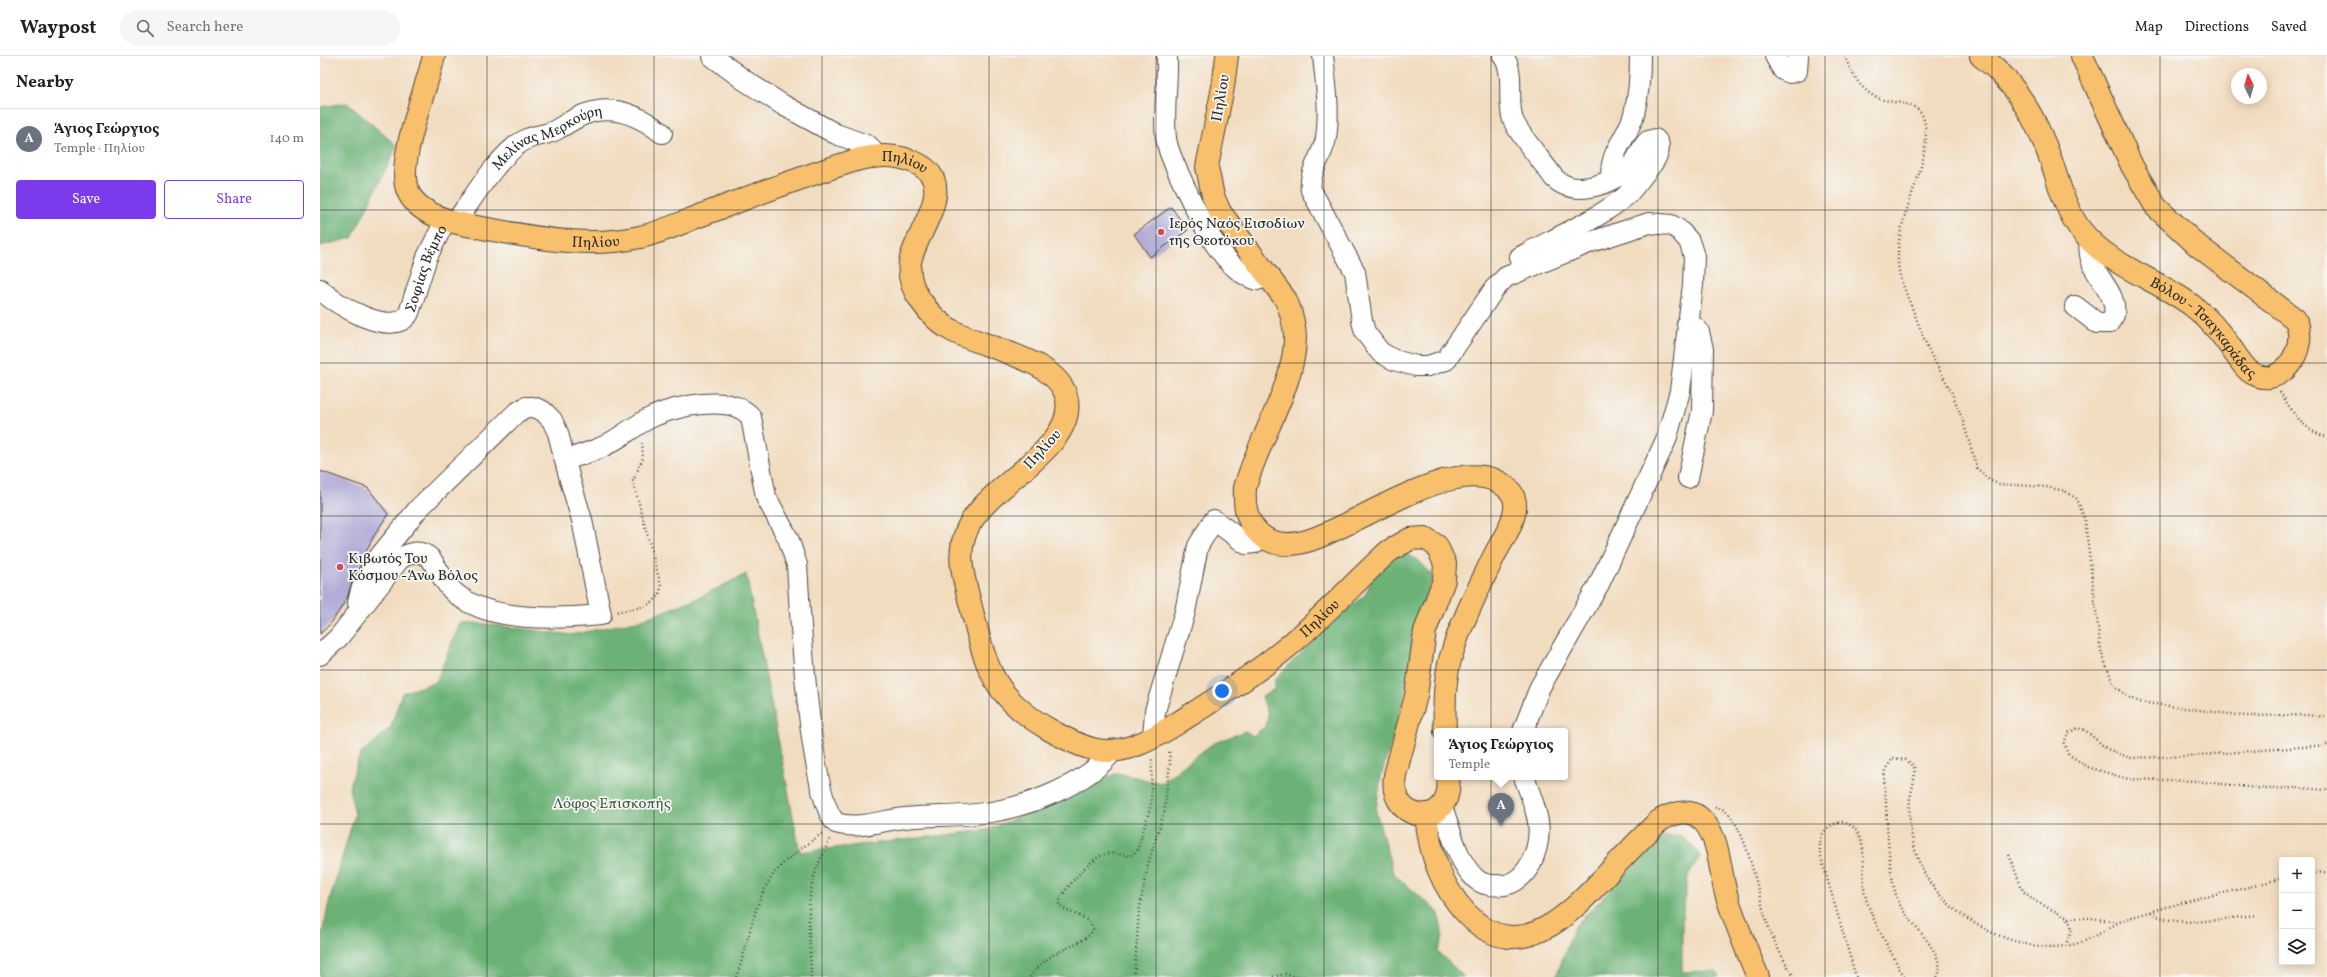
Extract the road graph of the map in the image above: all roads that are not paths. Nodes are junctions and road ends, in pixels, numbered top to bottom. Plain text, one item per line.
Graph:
1 (434, 56) edge
2 (712, 56) edge
3 (1167, 56) edge
4 (1227, 56) edge
5 (1323, 56) edge
6 (1503, 56) edge
7 (1640, 56) edge
8 (1775, 56) edge
9 (1798, 56) edge
10 (1981, 56) edge
11 (2082, 56) edge
12 (662, 133) dead end
13 (876, 156) junction
14 (1612, 179) junction
15 (450, 220) junction
16 (2090, 240) junction
17 (1524, 269) junction
18 (1270, 276) junction
19 (320, 289) edge
20 (2075, 306) dead end
21 (1687, 324) junction
22 (565, 460) junction
23 (1688, 478) dead end
24 (1264, 537) junction
25 (362, 607) junction
26 (320, 655) edge
27 (1445, 728) edge
28 (1524, 728) edge
29 (1161, 733) junction
30 (1113, 751) junction
31 (1448, 780) edge
32 (1525, 780) edge
33 (1434, 810) junction
34 (1758, 977) edge

1 - 15 main road, Πηλίου
2 - 13 street
3 - 18 street
4 - 18 main road, Πηλίου
5 - 17 street
6 - 14 street
7 - 14 street
8 - 9 street
10 - 16 main road, Βόλου - Τσαγκαράδας
11 - 16 main road, Βόλου - Τσαγκαράδας
12 - 15 street, Μελίνας Μερκούρη
13 - 15 main road, Πηλίου
13 - 30 main road, Πηλίου
14 - 17 street
15 - 19 street, Σοφίας Βέμπο
16 - 20 street
17 - 21 street
18 - 24 main road, Πηλίου
21 - 23 street
21 - 28 street
22 - 25 street
22 - 25 street
22 - 30 street
24 - 27 main road
24 - 29 street
25 - 26 street
29 - 30 main road, Πηλίου
29 - 33 main road, Πηλίου
31 - 33 main road
32 - 33 street
33 - 34 main road

